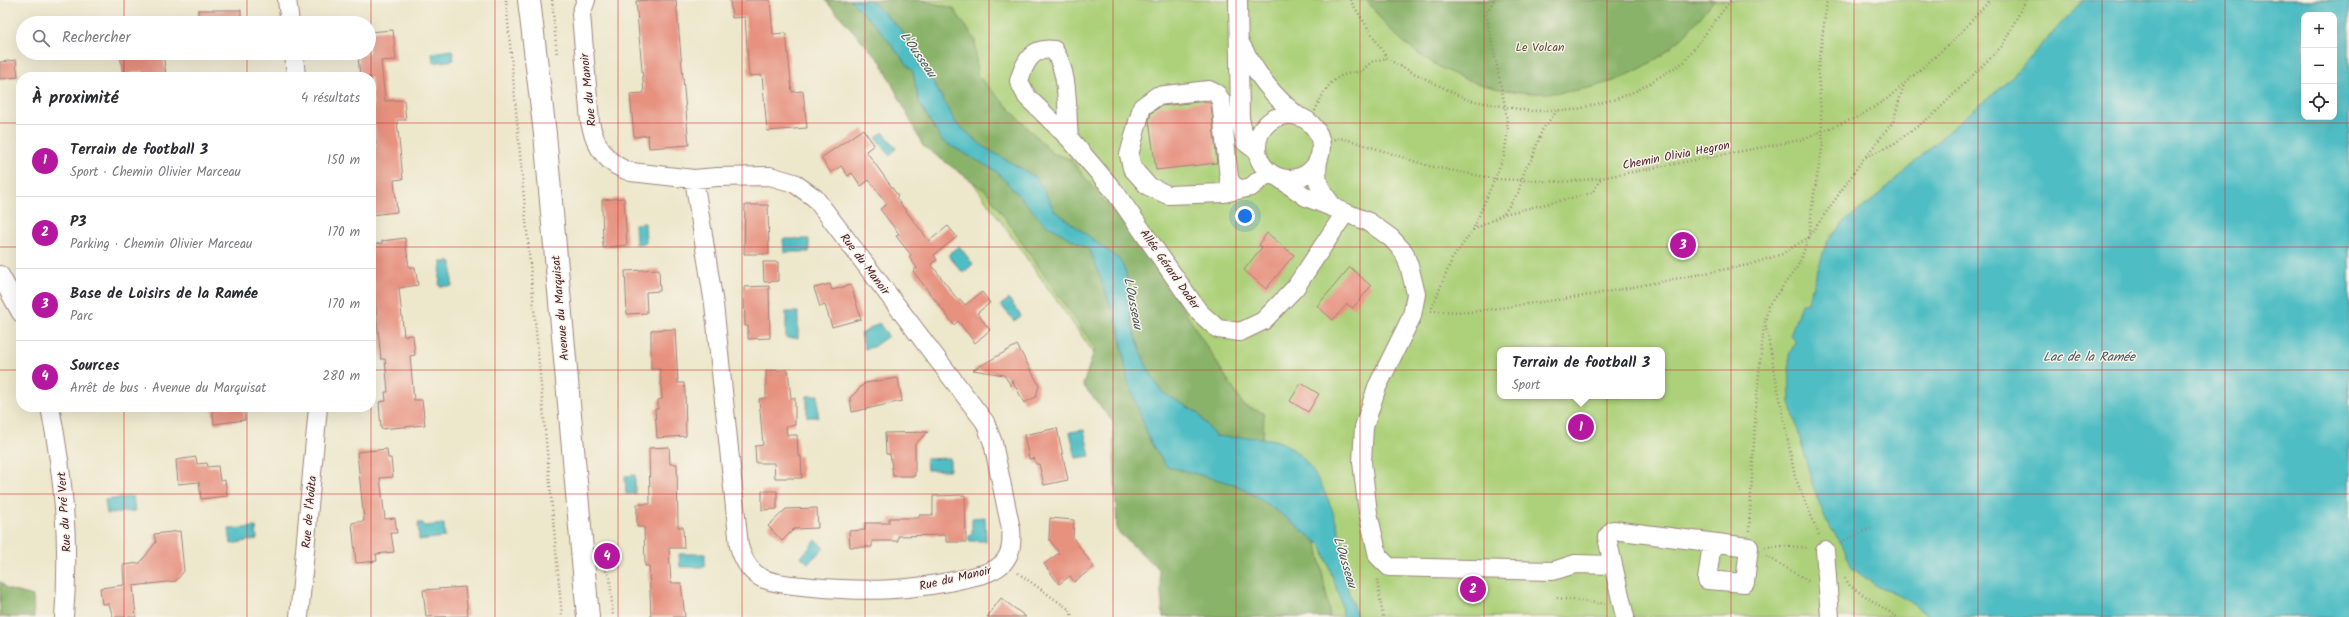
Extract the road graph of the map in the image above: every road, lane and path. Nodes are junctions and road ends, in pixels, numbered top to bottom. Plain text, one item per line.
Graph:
1 (287, 0) edge
2 (506, 0) edge
3 (529, 0) edge
4 (586, 0) edge
5 (1238, 0) edge
6 (1350, 0) edge
7 (1494, 0) edge
8 (1731, 0) edge
9 (1827, 0) edge
10 (1990, 0) edge
11 (2026, 0) edge
12 (289, 16) edge
13 (1240, 43) junction
14 (1388, 58) junction
15 (295, 60) edge
16 (296, 72) edge
17 (1904, 84) junction
18 (1505, 106) junction
19 (1558, 110) junction
20 (1304, 119) junction
21 (1821, 133) junction
22 (1069, 138) dead end
23 (1321, 142) junction
24 (1257, 151) junction
25 (1864, 158) junction
26 (1318, 160) junction
27 (1274, 175) junction
28 (1601, 178) junction
29 (694, 179) junction
30 (1496, 179) junction
31 (1521, 181) junction
32 (1240, 189) junction
33 (1340, 210) junction
34 (1504, 214) junction
35 (1473, 230) junction
36 (1808, 237) junction
37 (0, 275) edge
38 (16, 304) edge
39 (1431, 311) junction
40 (1412, 316) junction
41 (1765, 322) junction
42 (51, 412) edge
43 (318, 412) edge
44 (1871, 528) dead end
45 (1712, 543) junction
46 (1749, 547) junction
47 (1825, 550) junction
48 (1378, 556) junction
49 (1004, 562) junction
50 (1613, 565) junction
51 (1842, 574) dead end
52 (1828, 594) junction
53 (1556, 598) dead end
54 (1613, 604) dead end
55 (64, 617) edge
56 (300, 617) edge
57 (562, 617) edge
58 (588, 617) edge
59 (1072, 617) edge
60 (1383, 617) edge
61 (1625, 617) edge
62 (1830, 617) edge
63 (1897, 617) edge

1 - 12 street
2 - 57 path
3 - 58 main road, Avenue du Marquisat
4 - 29 street, Rue du Manoir
5 - 13 street
6 - 14 path
7 - 18 path
8 - 19 path
9 - 21 path
10 - 17 path, Chemin Olivia Hegron
11 - 25 path
13 - 20 street
13 - 24 street
14 - 18 path
14 - 20 path
15 - 16 street
17 - 21 path, Chemin Olivia Hegron
17 - 25 path
18 - 19 path
18 - 30 path
19 - 31 path
20 - 23 street
20 - 24 street
21 - 28 path, Chemin Olivia Hegron
21 - 36 path
22 - 33 street, Allée Gérard Dader
23 - 26 street
23 - 30 path, Chemin Olivia Hegron
24 - 27 street
25 - 36 path
26 - 27 street
26 - 33 street
27 - 32 street
27 - 33 street
28 - 31 path, Chemin Olivia Hegron
28 - 34 path
29 - 49 street, Rue du Manoir
29 - 49 street, Rue du Manoir
30 - 31 path, Chemin Olivia Hegron
30 - 35 path
31 - 34 path
32 - 32 street
33 - 40 street
34 - 35 path
35 - 39 path
36 - 39 path
36 - 41 path
37 - 38 street
39 - 40 path
40 - 48 street
41 - 46 path
41 - 47 path
42 - 55 street, Rue du Pré Vert
43 - 56 street, Rue de l'Aoûta
44 - 47 path
45 - 46 street
45 - 46 street
45 - 50 street
46 - 47 path
46 - 52 path
47 - 52 street
48 - 50 street
48 - 60 path
49 - 59 path
50 - 61 street
51 - 63 path
52 - 62 street
53 - 54 path

